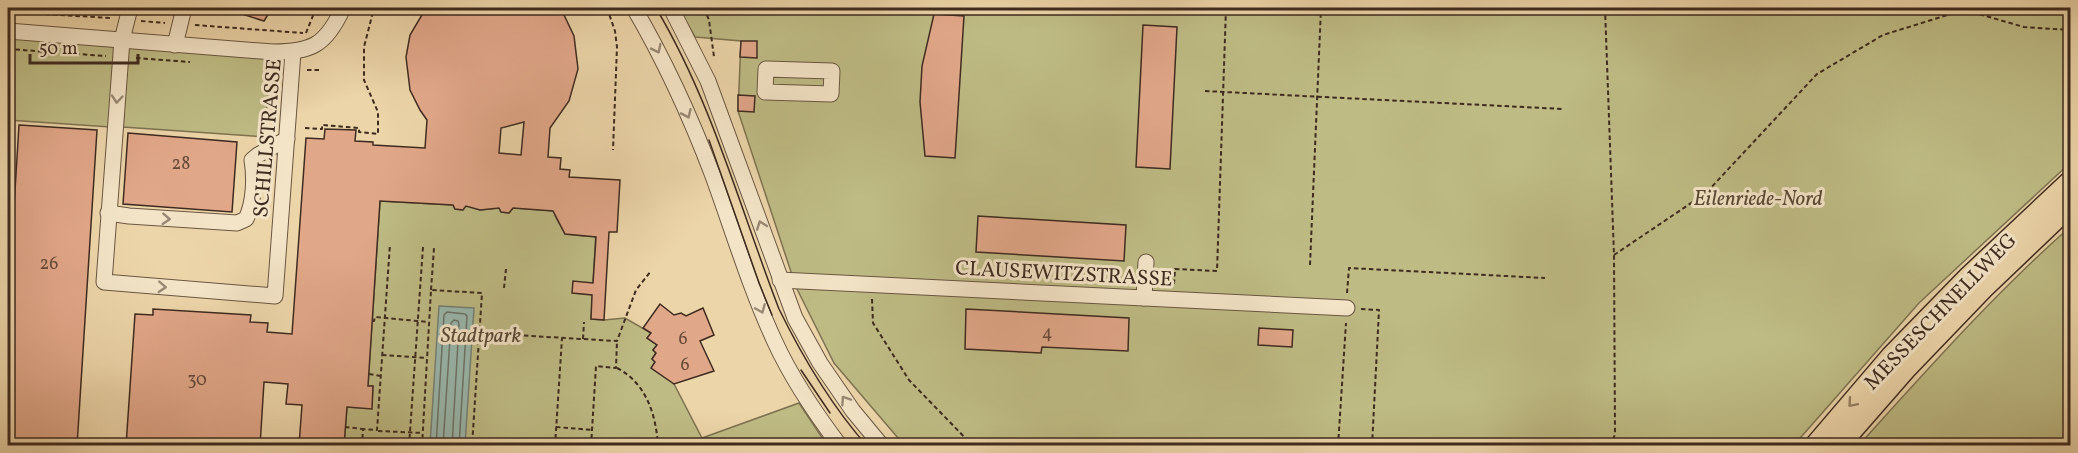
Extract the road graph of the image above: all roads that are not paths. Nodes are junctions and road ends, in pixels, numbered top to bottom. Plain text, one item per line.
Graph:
1 (184, 8) edge
2 (343, 8) edge
3 (634, 8) edge
4 (670, 8) edge
5 (129, 14) edge
6 (8, 32) edge
7 (122, 40) junction
8 (175, 45) junction
9 (293, 52) junction
10 (287, 139) junction
11 (2070, 183) edge
12 (2070, 204) edge
13 (108, 213) junction
14 (1146, 262) dead end
15 (780, 280) junction
16 (1144, 298) junction
17 (1347, 308) road end
18 (840, 446) edge
19 (882, 446) edge
20 (1816, 446) edge
21 (1837, 446) edge

1 - 8 street
2 - 9 street, SCHILLSTRASSE
3 -> 18 street
15 -> 4 street
5 - 7 street
6 - 7 street
7 - 8 street
7 -> 13 street
8 - 9 street
9 - 10 street, SCHILLSTRASSE
13 -> 10 street
13 -> 10 street, SCHILLSTRASSE
11 -> 20 highway, MESSESCHNELLWEG
12 - 21 highway, MESSESCHNELLWEG
14 - 16 street
15 - 16 street, CLAUSEWITZSTRASSE
19 -> 15 street
16 - 17 street, CLAUSEWITZSTRASSE

